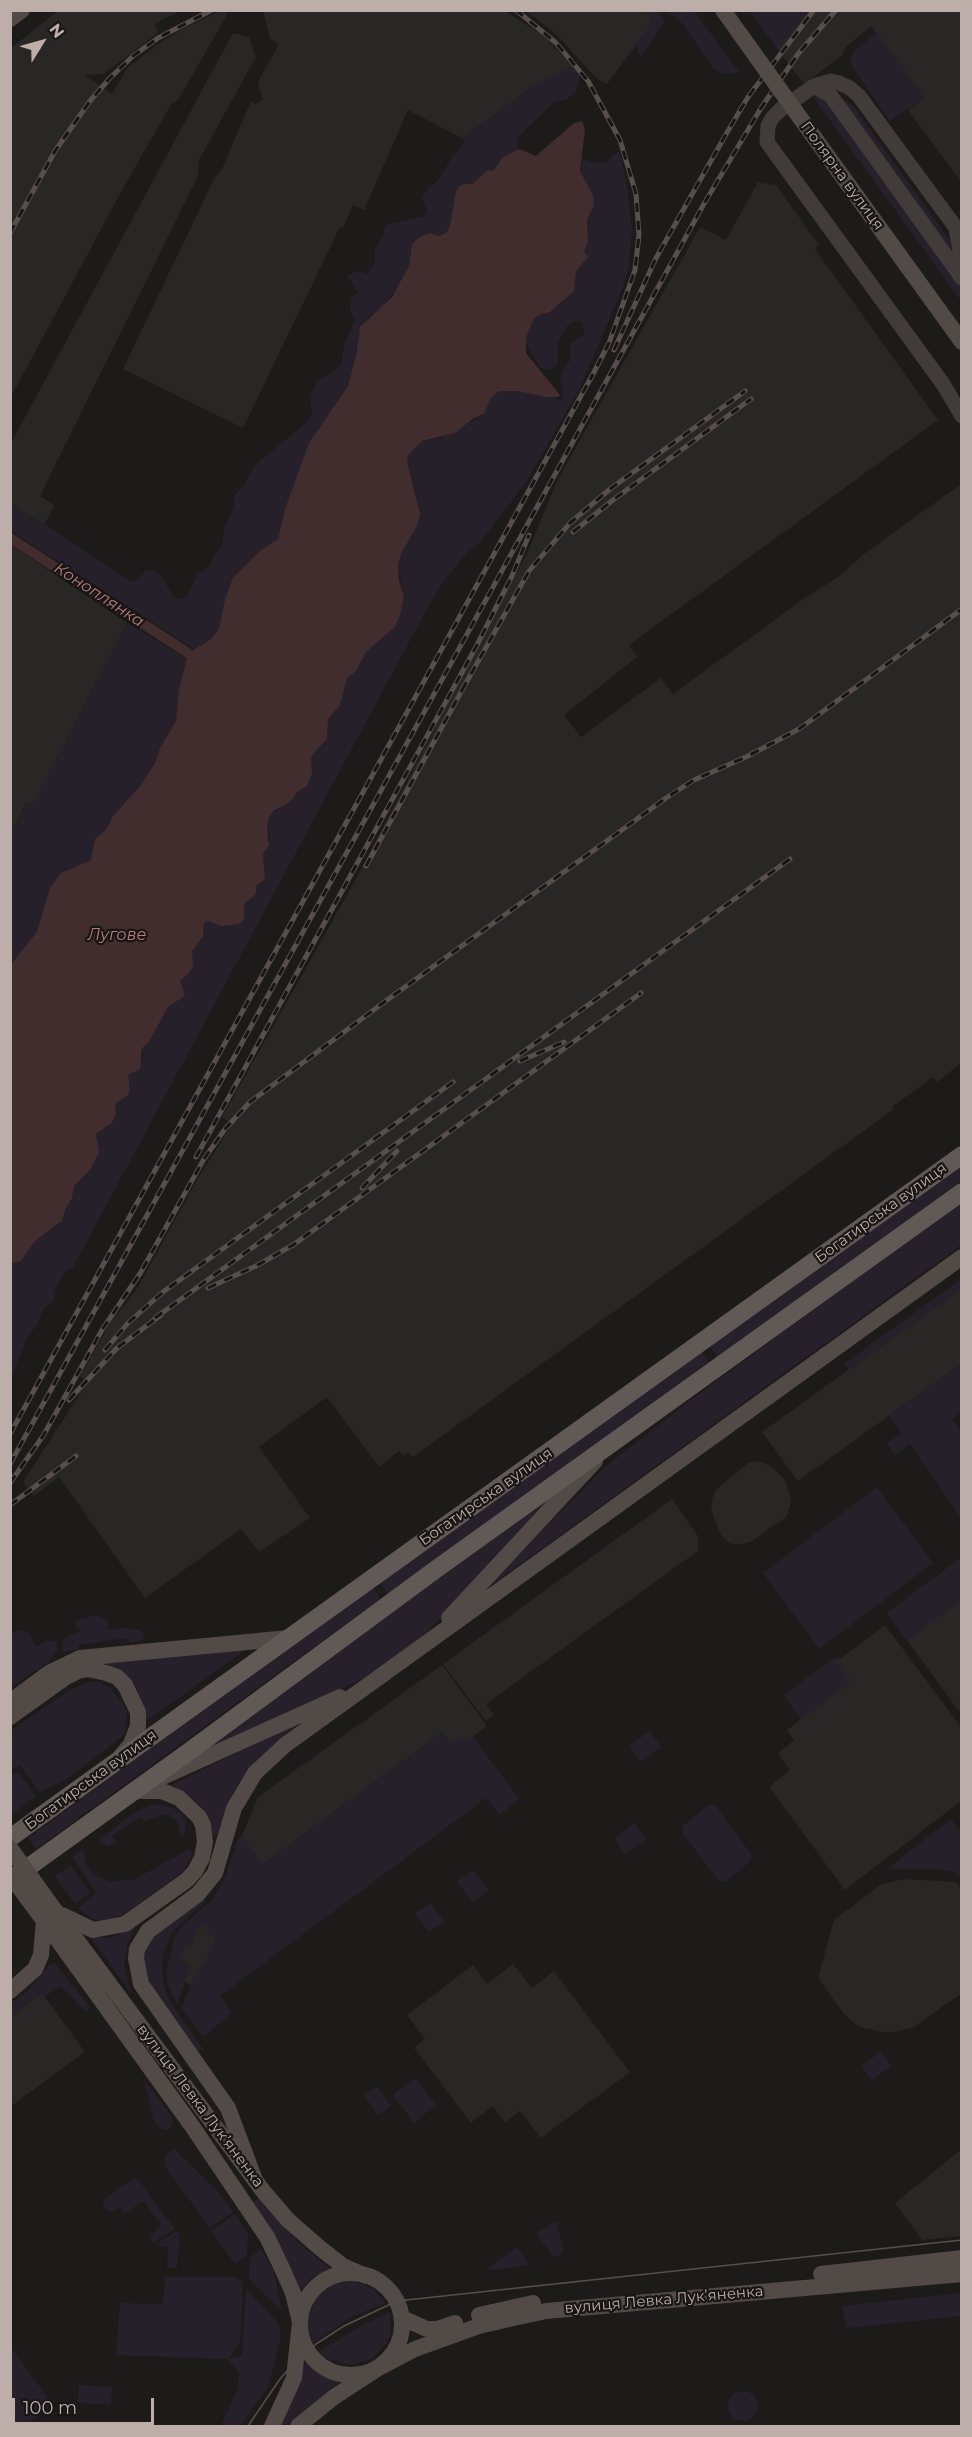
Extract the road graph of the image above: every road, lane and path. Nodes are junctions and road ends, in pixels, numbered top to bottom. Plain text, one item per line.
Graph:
1 (22, 10) edge
2 (723, 10) edge
3 (10, 19) edge
4 (814, 86) junction
5 (959, 233) edge
6 (962, 261) edge
7 (962, 278) edge
8 (962, 342) edge
9 (962, 416) edge
10 (962, 1155) edge
11 (962, 1192) edge
12 (962, 1257) edge
13 (609, 1446) junction
14 (289, 1638) junction
15 (421, 1647) junction
16 (373, 1682) junction
17 (10, 1702) edge
18 (10, 1717) edge
19 (116, 1762) junction
20 (133, 1791) junction
21 (10, 1838) edge
22 (10, 1848) edge
23 (10, 1875) edge
24 (10, 1880) edge
25 (50, 1916) junction
26 (10, 1991) edge
27 (255, 2180) junction
28 (962, 2258) edge
29 (962, 2274) edge
30 (366, 2276) junction
31 (402, 2318) junction
32 (300, 2322) junction
33 (376, 2369) junction
34 (272, 2427) edge
35 (298, 2427) edge

1 - 3 main road
2 - 8 main road, Полярна вулиця, bridge
4 - 5 street
4 - 7 street
4 - 9 street
5 - 6 street
10 - 14 main road, Богатирська вулиця
11 - 13 main road, Богатирська вулиця
12 - 15 main road, Богатирська вулиця
13 - 15 main road
13 - 20 main road, Богатирська вулиця
14 - 17 main road
14 - 19 main road, Богатирська вулиця
15 - 16 main road, Богатирська вулиця
16 - 20 main road, Богатирська вулиця
16 - 27 main road, Богатирська вулиця
18 - 19 main road
19 - 21 main road, Богатирська вулиця
20 - 24 main road, Богатирська вулиця
20 - 25 main road
22 - 25 main road, bridge
23 - 25 main road, bridge
25 - 26 main road
25 - 27 main road, вулиця Левка Лукʼяненка
25 - 32 main road, вулиця Левка Лукʼяненка
27 - 30 main road, вулиця Левка Лукʼяненка
28 - 31 main road, вулиця Левка Лукʼяненка
29 - 33 main road, вулиця Левка Лукʼяненка
30 - 31 main road
30 - 32 main road
31 - 33 main road
32 - 33 main road
32 - 34 main road
33 - 35 main road

